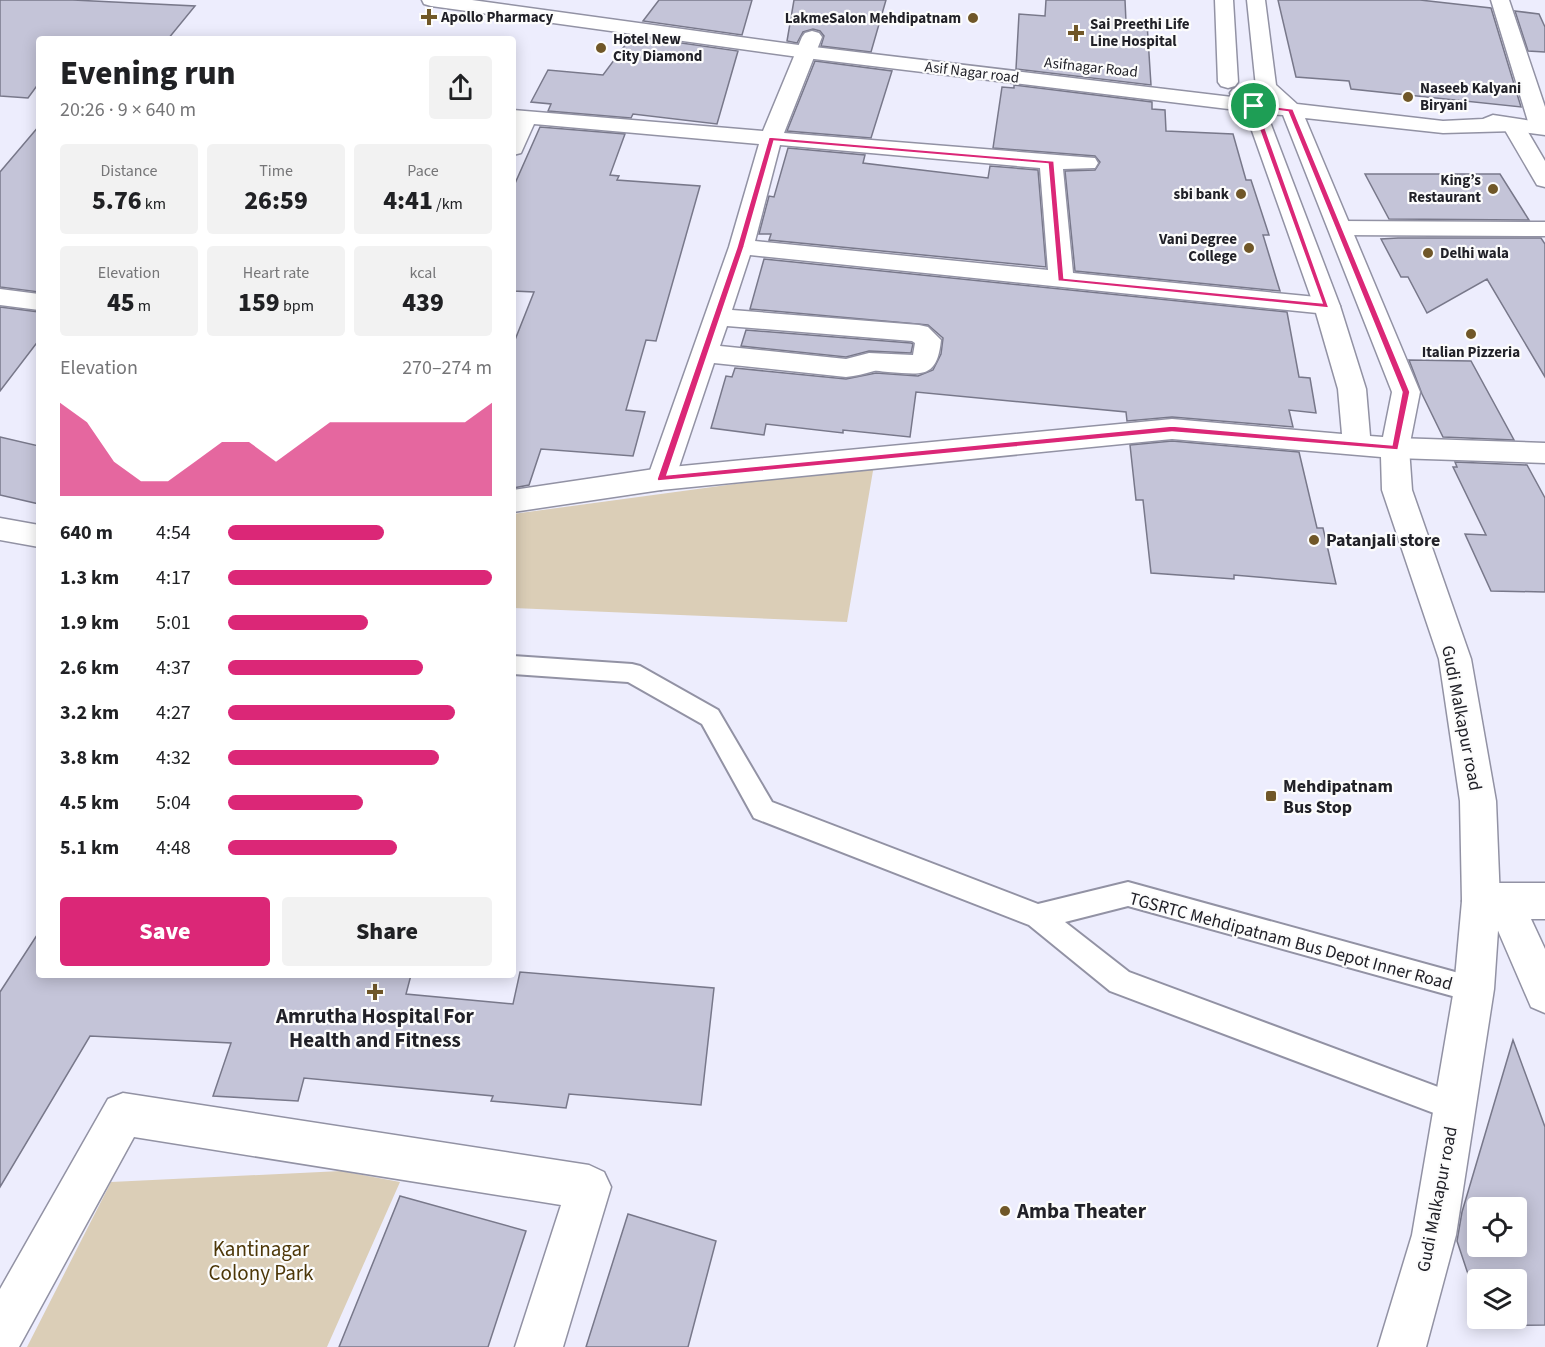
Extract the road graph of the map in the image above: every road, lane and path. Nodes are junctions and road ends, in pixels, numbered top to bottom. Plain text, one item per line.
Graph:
1 (431, 0) edge
2 (529, 0) edge
3 (1224, 0) edge
4 (1256, 0) edge
5 (1500, 0) edge
6 (809, 45) junction
7 (1145, 73) dead end
8 (1204, 80) dead end
9 (1228, 82) junction
10 (1260, 97) junction
11 (1291, 110) junction
12 (520, 116) edge
13 (1513, 125) junction
14 (1543, 129) edge
15 (516, 134) edge
16 (771, 139) junction
17 (1051, 162) junction
18 (1087, 163) dead end
19 (1545, 180) edge
20 (1340, 228) junction
21 (1545, 229) edge
22 (741, 247) junction
23 (1061, 280) junction
24 (0, 297) edge
25 (36, 302) edge
26 (1327, 306) junction
27 (717, 317) junction
28 (705, 353) junction
29 (1357, 444) junction
30 (1395, 448) junction
31 (1545, 453) edge
32 (661, 479) junction
33 (516, 501) edge
34 (0, 529) edge
35 (36, 535) edge
36 (516, 665) edge
37 (1492, 901) junction
38 (1545, 901) edge
39 (1038, 916) junction
40 (1474, 989) junction
41 (1545, 993) edge
42 (1455, 1107) junction
43 (0, 1335) edge
44 (539, 1347) edge
45 (1402, 1347) edge

1 - 6 street, Asif Nagar road
2 - 6 street, Asifnagar Road
3 - 9 street
4 - 10 street
5 - 14 street
6 - 7 street, Asifnagar Road
6 - 10 street, Asif Nagar road
6 - 16 street
8 - 9 street
9 - 10 street, Gudi Malkapur road
10 - 11 street, Gudi Malkapur road
10 - 13 street
10 - 26 street, Gudi Malkapur road
11 - 13 street
11 - 20 street, Gudi Malkapur road
12 - 15 street
12 - 16 street
13 - 14 street
13 - 19 street
16 - 17 street
16 - 22 street
17 - 18 street
17 - 23 street
20 - 21 street
20 - 30 street, Gudi Malkapur road
22 - 23 street
22 - 27 street
23 - 26 street
24 - 25 street
26 - 29 street, Gudi Malkapur road
27 - 28 street
27 - 28 street
28 - 32 street
29 - 30 street
29 - 32 street
30 - 31 street
30 - 37 street, Gudi Malkapur road
32 - 33 street
34 - 35 street
36 - 39 lane
37 - 38 street
37 - 40 street, Gudi Malkapur road
37 - 41 street
39 - 40 lane, TGSRTC Mehdipatnam Bus Depot Inner Road
39 - 42 lane
40 - 42 street, Gudi Malkapur road
42 - 45 street, Gudi Malkapur road
43 - 44 street

